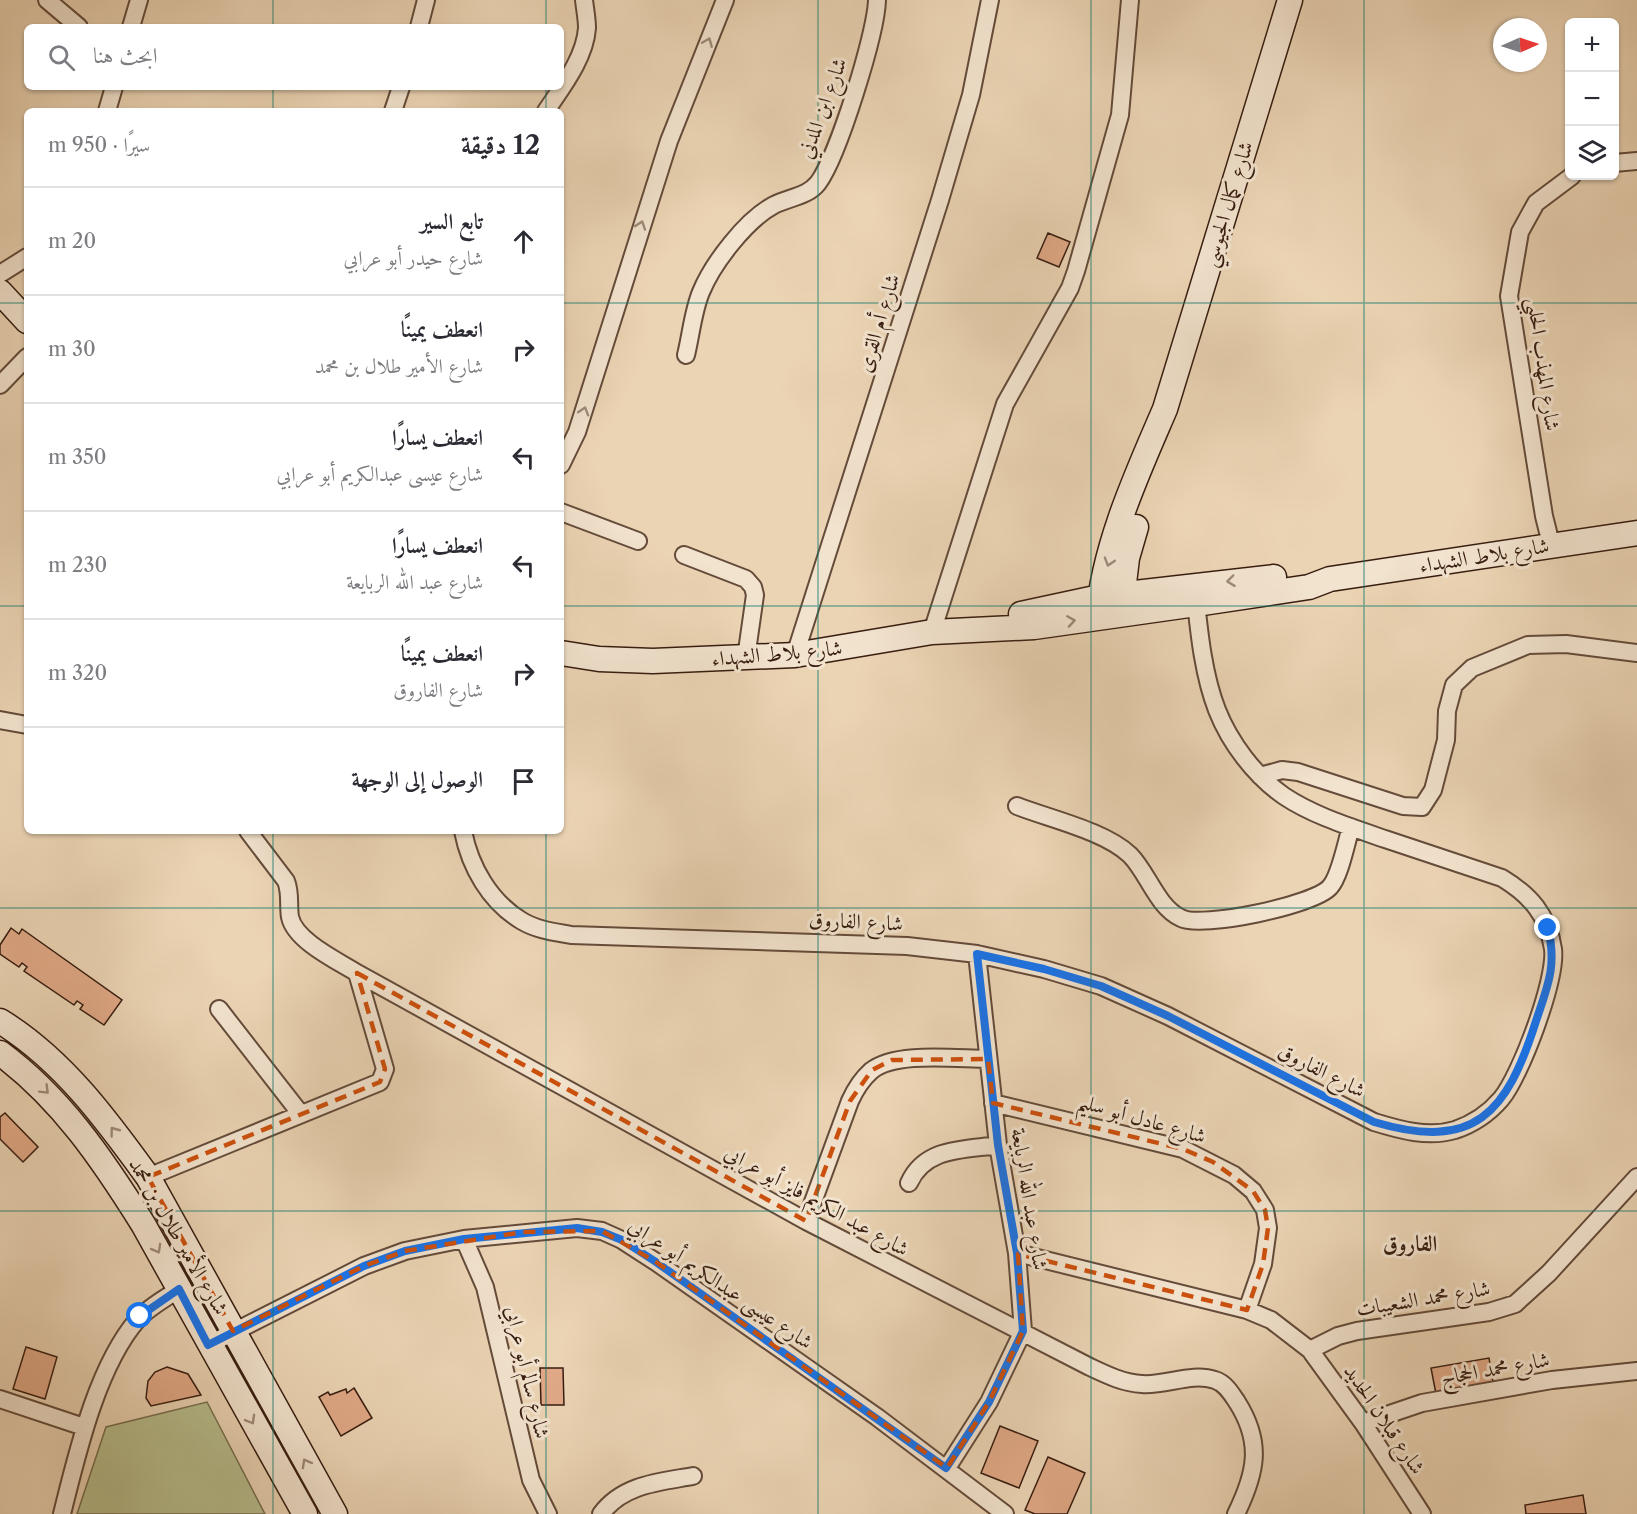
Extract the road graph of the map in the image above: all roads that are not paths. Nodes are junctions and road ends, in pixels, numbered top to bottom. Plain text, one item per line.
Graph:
1 (46, 0) edge
2 (139, 0) edge
3 (426, 0) edge
4 (584, 0) edge
5 (724, 0) edge
6 (877, 0) edge
7 (990, 0) edge
8 (1130, 0) edge
9 (1290, 0) edge
10 (75, 24) edge
11 (132, 24) edge
12 (420, 24) edge
13 (564, 86) edge
14 (113, 90) edge
15 (400, 90) edge
16 (561, 90) edge
17 (108, 108) edge
18 (394, 108) edge
19 (548, 108) edge
20 (1637, 161) edge
21 (1619, 163) edge
22 (1566, 180) edge
23 (24, 259) edge
24 (0, 274) edge
25 (0, 292) edge
26 (24, 318) edge
27 (686, 355) dead end
28 (24, 360) edge
29 (0, 385) edge
30 (564, 459) edge
31 (564, 513) edge
32 (1637, 533) edge
33 (638, 541) dead end
34 (1551, 544) junction
35 (684, 555) dead end
36 (1196, 595) junction
37 (1110, 605) junction
38 (932, 632) junction
39 (564, 653) edge
40 (1637, 653) edge
41 (795, 655) junction
42 (746, 658) junction
43 (0, 720) edge
44 (24, 725) edge
45 (1260, 777) junction
46 (1017, 807) dead end
47 (1351, 827) junction
48 (250, 834) edge
49 (464, 834) edge
50 (977, 954) junction
51 (357, 973) junction
52 (219, 1009) dead end
53 (0, 1021) edge
54 (0, 1053) edge
55 (988, 1059) junction
56 (993, 1103) junction
57 (300, 1113) junction
58 (998, 1145) junction
59 (148, 1177) junction
60 (1637, 1177) edge
61 (909, 1183) dead end
62 (806, 1221) junction
63 (464, 1239) junction
64 (1017, 1253) junction
65 (179, 1289) junction
66 (1247, 1310) junction
67 (233, 1331) junction
68 (1023, 1331) junction
69 (208, 1345) junction
70 (1310, 1350) junction
71 (1637, 1371) edge
72 (0, 1399) edge
73 (1363, 1423) junction
74 (84, 1428) junction
75 (946, 1468) junction
76 (693, 1476) dead end
77 (62, 1514) edge
78 (305, 1514) edge
79 (334, 1514) edge
80 (548, 1514) edge
81 (601, 1514) edge
82 (1005, 1514) edge
83 (1236, 1514) edge
84 (1422, 1514) edge

1 - 10 street
2 - 11 street
3 - 12 street
4 - 13 street
30 -> 5 street
6 - 27 street, شارع ابن المدني
7 - 41 street, شارع أم القرى
8 - 38 street
9 - 37 street, شارع كمال الجيوسي
14 - 17 street
15 - 18 street
16 - 19 street
20 - 21 street
22 - 34 street, شارع المهذب الحلبي
23 - 24 street
25 - 26 street
28 - 29 street
31 - 33 street
32 - 34 street, شارع بلاط الشهداء
34 - 36 street, شارع بلاط الشهداء
35 - 42 street
36 - 37 street, شارع بلاط الشهداء
36 - 45 street, شارع الفاروق
37 - 38 street, شارع بلاط الشهداء
38 - 41 street, شارع بلاط الشهداء
39 - 42 street, شارع بلاط الشهداء
40 - 45 street
41 - 42 street, شارع بلاط الشهداء
43 - 44 street
45 - 47 street, شارع الفاروق
46 - 47 street
47 - 50 street, شارع الفاروق
48 - 51 street, شارع عبد الكريم فايز أبو عرابي
49 - 50 street, شارع الفاروق
50 - 55 street, شارع عبد الله الربايعة
51 - 57 street
51 - 62 street, شارع عبد الكريم فايز أبو عرابي
52 - 57 street
59 -> 53 street, شارع الأمير طلال بن محمد
54 -> 65 street, شارع الأمير طلال بن محمد
55 - 56 street, شارع عبد الله الربايعة
55 - 62 street
56 - 58 street, شارع عبد الله الربايعة
56 - 66 street, شارع عادل أبو سليم
57 - 59 street
58 - 61 street
58 - 64 street, شارع عبد الله الربايعة
59 - 67 street, شارع الأمير طلال بن محمد
60 - 70 street, شارع محمد الشعيبات
62 - 68 street, شارع عبد الكريم فايز أبو عرابي
63 - 67 street, شارع عيسى عبدالكريم أبو عرابي
63 - 75 street, شارع عيسى عبدالكريم أبو عرابي
63 - 80 street, شارع سالم أبو عرابي
64 - 66 street
64 - 68 street, شارع عبد الله الربايعة
65 - 69 street, شارع الأمير طلال بن محمد
65 - 74 street
66 - 70 street
67 - 69 street, شارع عيسى عبدالكريم أبو عرابي
79 -> 67 street, شارع الأمير طلال بن محمد
68 - 75 street, شارع عبد الله الربايعة
68 - 83 street, شارع عبد الكريم فايز أبو عرابي
69 -> 78 street, شارع الأمير طلال بن محمد
70 - 73 street, شارع قبلان الحديد
71 - 73 street, شارع محمد الحجاج
72 - 74 street
73 - 84 street, شارع قبلان الحديد
74 - 77 street
75 - 82 street, شارع عيسى عبدالكريم أبو عرابي
76 - 81 street

